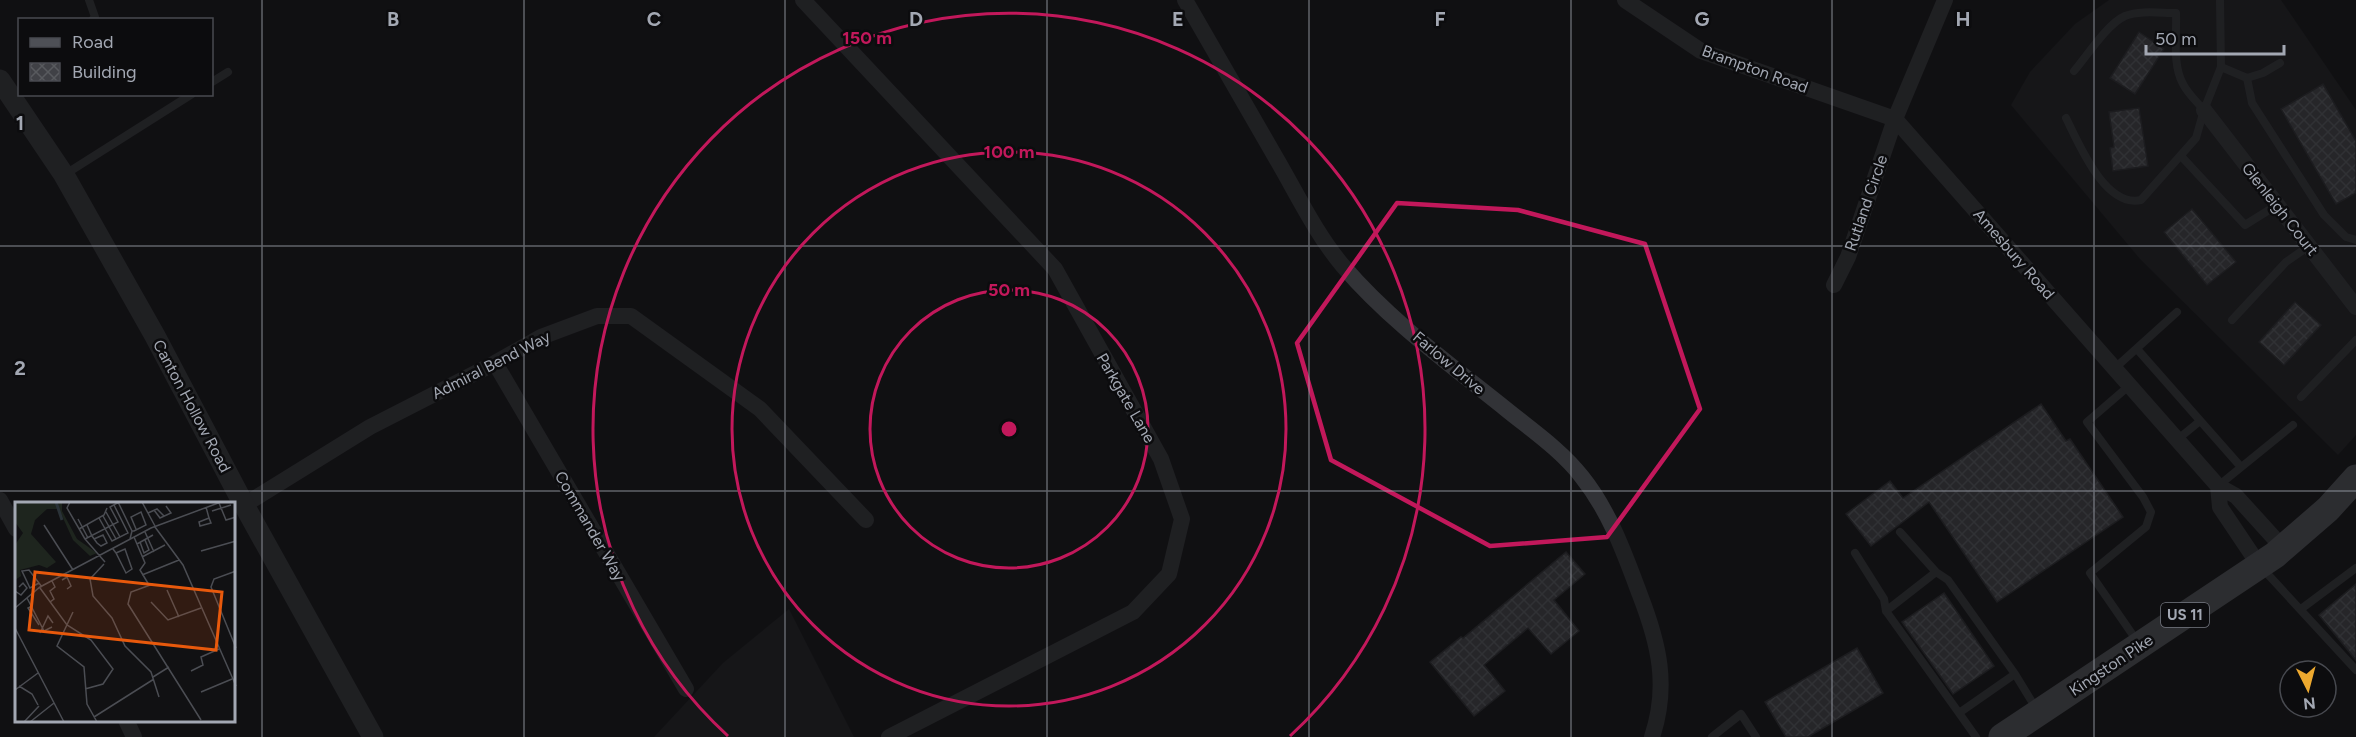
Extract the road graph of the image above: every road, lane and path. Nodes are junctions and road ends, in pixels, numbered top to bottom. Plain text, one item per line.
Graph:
1 (89, 0) edge
2 (803, 0) edge
3 (1185, 0) edge
4 (1625, 0) edge
5 (1945, 0) edge
6 (2220, 0) edge
7 (94, 18) edge
8 (2280, 63) dead end
9 (2221, 67) junction
10 (2074, 71) dead end
11 (228, 72) dead end
12 (2247, 78) junction
13 (213, 81) edge
14 (10, 88) edge
15 (189, 96) edge
16 (2204, 110) junction
17 (2066, 118) dead end
18 (1895, 119) junction
19 (2181, 156) junction
20 (64, 175) junction
21 (2277, 205) junction
22 (2356, 240) edge
23 (2309, 246) junction
24 (1834, 285) dead end
25 (2356, 307) edge
26 (2177, 312) dead end
27 (2232, 320) dead end
28 (2356, 340) edge
29 (2137, 349) junction
30 (495, 363) junction
31 (2115, 368) junction
32 (2130, 386) junction
33 (2301, 397) dead end
34 (2200, 421) junction
35 (2293, 425) dead end
36 (2178, 439) junction
37 (2241, 467) junction
38 (2356, 478) edge
39 (2218, 486) junction
40 (0, 500) edge
41 (244, 505) junction
42 (866, 520) dead end
43 (15, 527) edge
44 (1900, 532) dead end
45 (2283, 548) junction
46 (1855, 553) dead end
47 (2259, 566) junction
48 (2356, 568) edge
49 (1936, 572) junction
50 (2301, 609) junction
51 (1886, 611) junction
52 (2140, 646) junction
53 (2356, 670) edge
54 (2014, 674) junction
55 (686, 689) dead end
56 (1959, 713) junction
57 (2039, 713) junction
58 (127, 722) edge
59 (919, 730) edge
60 (134, 737) edge
61 (373, 737) edge
62 (890, 737) edge
63 (1652, 737) edge
64 (1712, 737) edge
65 (1756, 737) edge
66 (1976, 737) edge
67 (2002, 737) edge

1 - 7 lane
2 - 59 street, Parkgate Lane
3 - 63 street, Farlow Drive
4 - 18 street, Brampton Road
5 - 18 street
6 - 9 lane
8 - 12 lane
9 - 12 lane
9 - 16 lane
10 - 16 lane
11 - 13 lane
12 - 22 lane
14 - 20 street, Canton Hollow Road
15 - 20 lane
16 - 19 lane
16 - 21 street, Glenleigh Court
17 - 19 lane
18 - 24 street, Rutland Circle
18 - 31 street, Amesbury Road
19 - 21 lane
20 - 41 street, Canton Hollow Road
21 - 23 street, Glenleigh Court
23 - 25 street, Glenleigh Court
23 - 27 lane
26 - 29 lane
28 - 33 lane
29 - 31 lane
29 - 34 lane
30 - 41 street, Admiral Bend Way
30 - 42 street, Admiral Bend Way
30 - 55 street, Commander Way
31 - 32 street, Amesbury Road
32 - 36 street, Amesbury Road
32 - 52 lane
34 - 36 lane
34 - 37 lane
35 - 37 lane
36 - 39 street, Amesbury Road
37 - 39 lane
38 - 45 main road, Kingston Pike / US 11
39 - 45 street, Amesbury Road
39 - 47 street, Amesbury Road
40 - 43 street
41 - 61 street, Canton Hollow Road
44 - 49 lane
45 - 47 main road, Kingston Pike / US 11
46 - 51 lane
47 - 50 lane
47 - 52 main road, Kingston Pike / US 11
48 - 50 lane
49 - 51 lane
49 - 54 lane
50 - 53 lane
51 - 56 lane
52 - 57 main road, Kingston Pike / US 11
54 - 56 lane
54 - 57 lane
56 - 66 lane
57 - 67 main road, Kingston Pike / US 11
58 - 60 street
59 - 62 street, Parkgate Lane
64 - 65 lane

